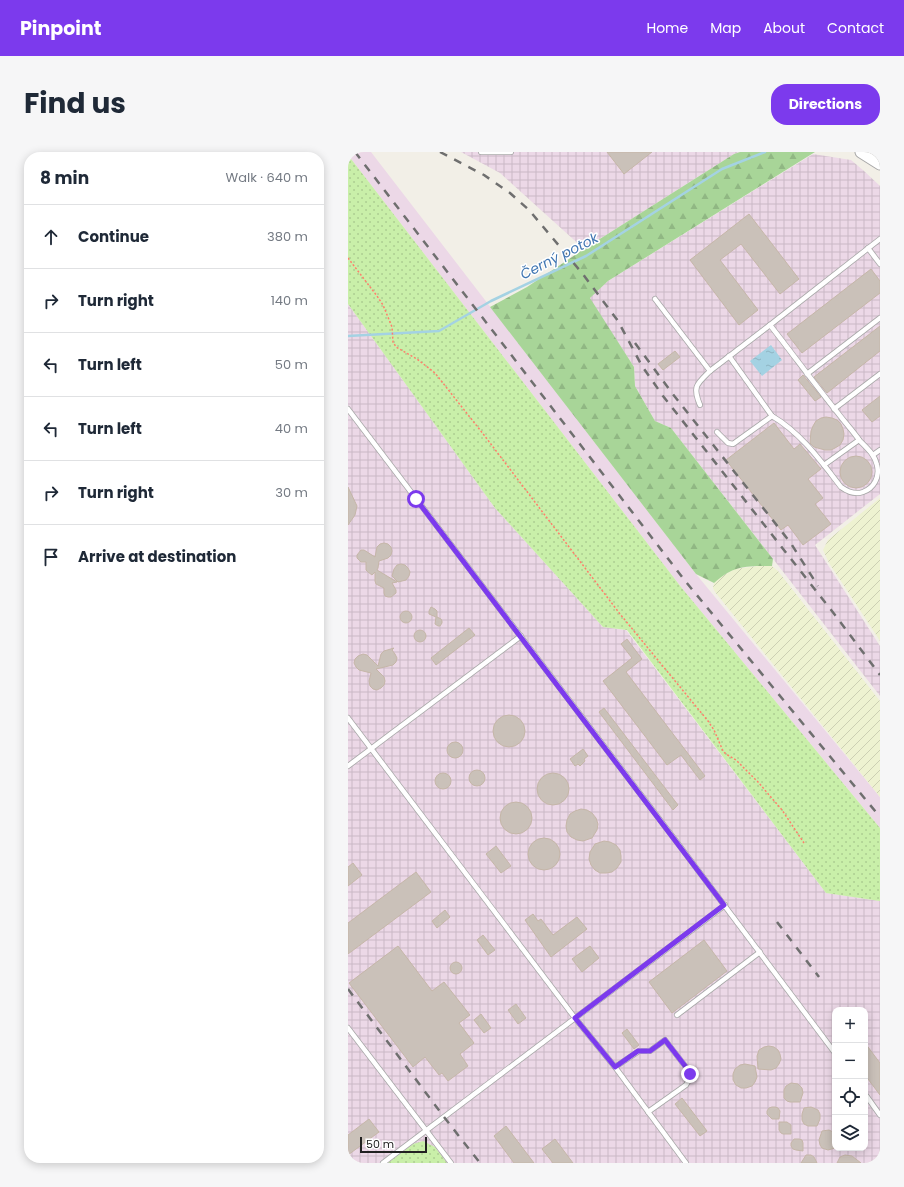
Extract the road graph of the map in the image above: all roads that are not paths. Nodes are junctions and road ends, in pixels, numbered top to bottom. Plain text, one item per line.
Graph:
1 (481, 152) edge
2 (511, 152) edge
3 (861, 152) edge
4 (880, 164) edge
5 (880, 239) edge
6 (868, 248) junction
7 (880, 264) edge
8 (655, 299) dead end
9 (880, 318) edge
10 (770, 325) junction
11 (729, 356) junction
12 (710, 371) junction
13 (807, 374) junction
14 (880, 374) edge
15 (700, 405) dead end
16 (348, 409) edge
17 (834, 409) junction
18 (772, 416) junction
19 (717, 432) dead end
20 (859, 440) junction
21 (880, 450) edge
22 (873, 455) junction
23 (824, 465) junction
24 (521, 636) junction
25 (348, 718) edge
26 (371, 749) junction
27 (348, 766) edge
28 (724, 905) junction
29 (760, 952) junction
30 (677, 1015) dead end
31 (575, 1018) junction
32 (348, 1028) edge
33 (832, 1049) edge
34 (615, 1067) junction
35 (868, 1098) edge
36 (648, 1112) junction
37 (880, 1115) edge
38 (426, 1130) junction
39 (383, 1163) edge
40 (451, 1163) edge
41 (686, 1163) edge

1 - 2 lane
3 - 4 street
5 - 6 lane
6 - 7 lane
6 - 10 lane
8 - 12 lane
9 - 13 lane
10 - 11 lane
10 - 13 lane
11 - 12 lane
11 - 18 lane
12 - 15 lane
13 - 17 lane
14 - 17 lane
16 - 24 lane
17 - 20 lane
18 - 19 lane
18 - 23 lane
20 - 22 lane
20 - 23 lane
21 - 22 lane
22 - 23 lane
24 - 26 lane
24 - 28 lane
25 - 26 lane
26 - 27 lane
26 - 31 lane
28 - 29 lane
28 - 31 lane
29 - 30 lane
29 - 33 lane
31 - 34 lane
31 - 38 lane
32 - 38 lane
34 - 36 lane
34 - 36 lane
35 - 37 lane
36 - 41 lane
38 - 39 lane
38 - 40 lane

